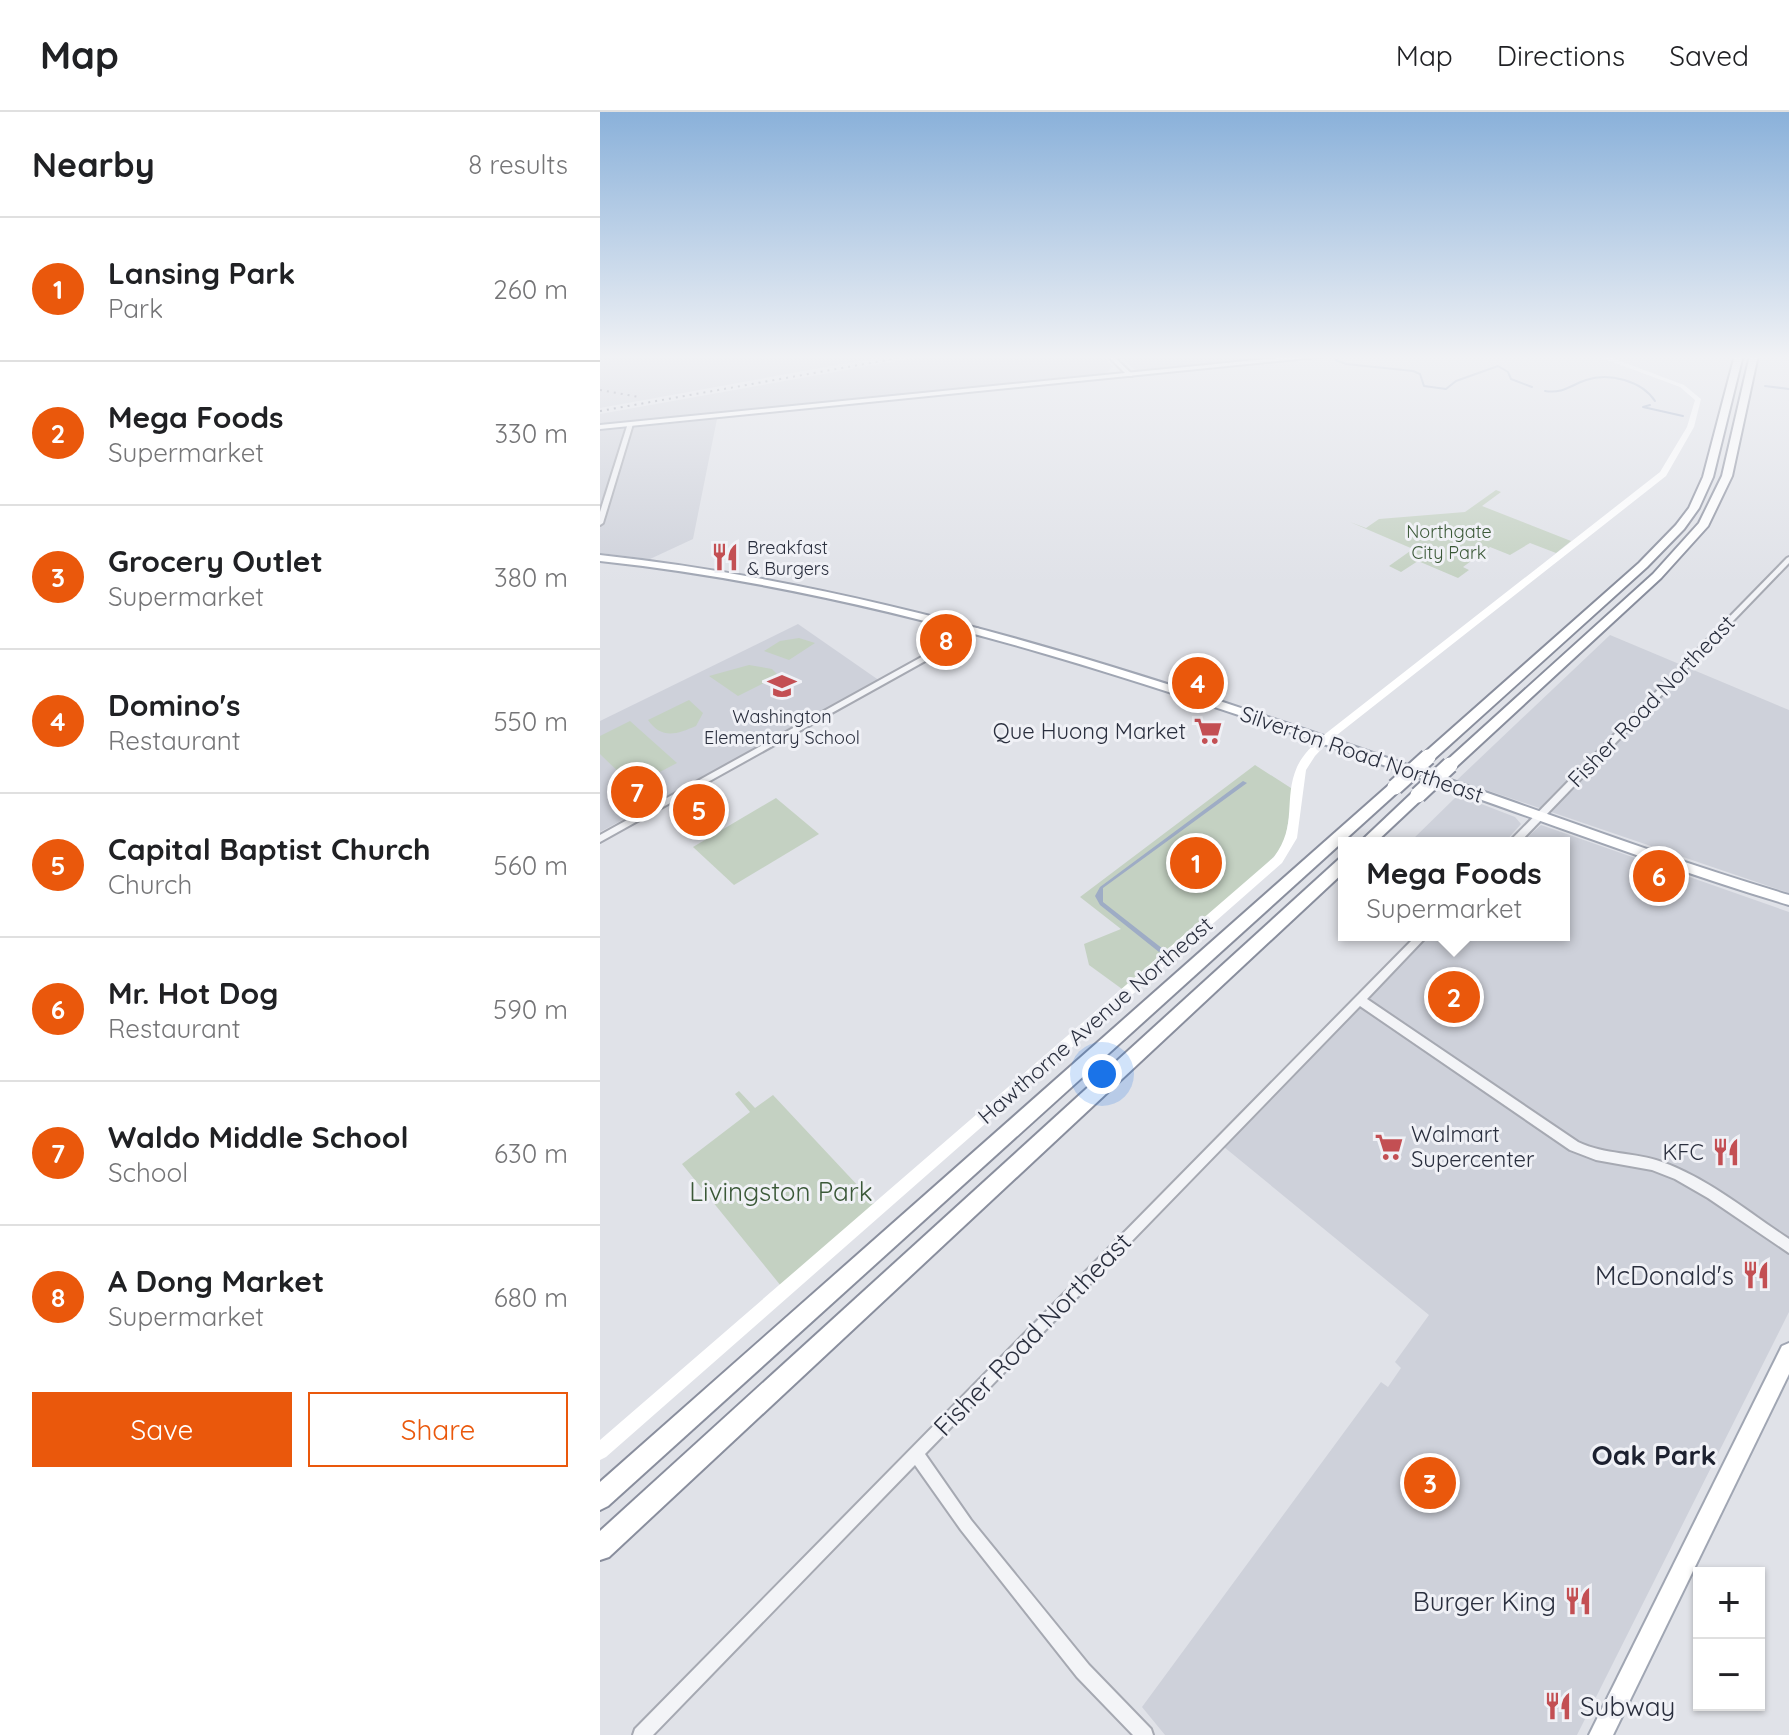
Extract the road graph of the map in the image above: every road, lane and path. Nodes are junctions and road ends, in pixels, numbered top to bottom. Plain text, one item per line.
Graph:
1 (628, 431) edge
2 (1687, 431) edge
3 (1719, 431) edge
4 (1737, 431) edge
5 (600, 523) edge
6 (600, 558) edge
7 (1789, 559) edge
8 (977, 630) junction
9 (1324, 740) junction
10 (1538, 816) junction
11 (1339, 837) edge
12 (1372, 837) edge
13 (1519, 837) edge
14 (1338, 838) edge
15 (600, 839) edge
16 (1338, 869) edge
17 (1743, 888) junction
18 (1789, 900) edge
19 (1789, 909) edge
20 (1417, 941) edge
21 (1360, 1000) junction
22 (1789, 1247) edge
23 (1789, 1353) edge
24 (600, 1451) edge
25 (916, 1453) junction
26 (600, 1498) edge
27 (600, 1548) edge
28 (641, 1735) edge
29 (1145, 1735) edge
30 (1601, 1735) edge

1 - 5 street
2 - 9 main road, Hawthorne Avenue Northeast
3 - 11 highway, bridge
4 - 12 highway, bridge
6 - 8 main road, Silverton Road Northeast
7 - 10 street, Fisher Road Northeast
8 - 9 main road, Silverton Road Northeast
8 - 15 street
9 - 10 main road, Silverton Road Northeast
9 - 24 main road, Hawthorne Avenue Northeast
10 - 13 street, Fisher Road Northeast
10 - 17 main road, Silverton Road Northeast
14 - 26 highway, bridge
16 - 27 highway
17 - 18 main road, Silverton Road Northeast
17 - 19 main road, Silverton Road Northeast
20 - 21 street, Fisher Road Northeast
21 - 22 street
21 - 25 street, Fisher Road Northeast
23 - 30 main road
25 - 28 street, Fisher Road Northeast
25 - 29 street

